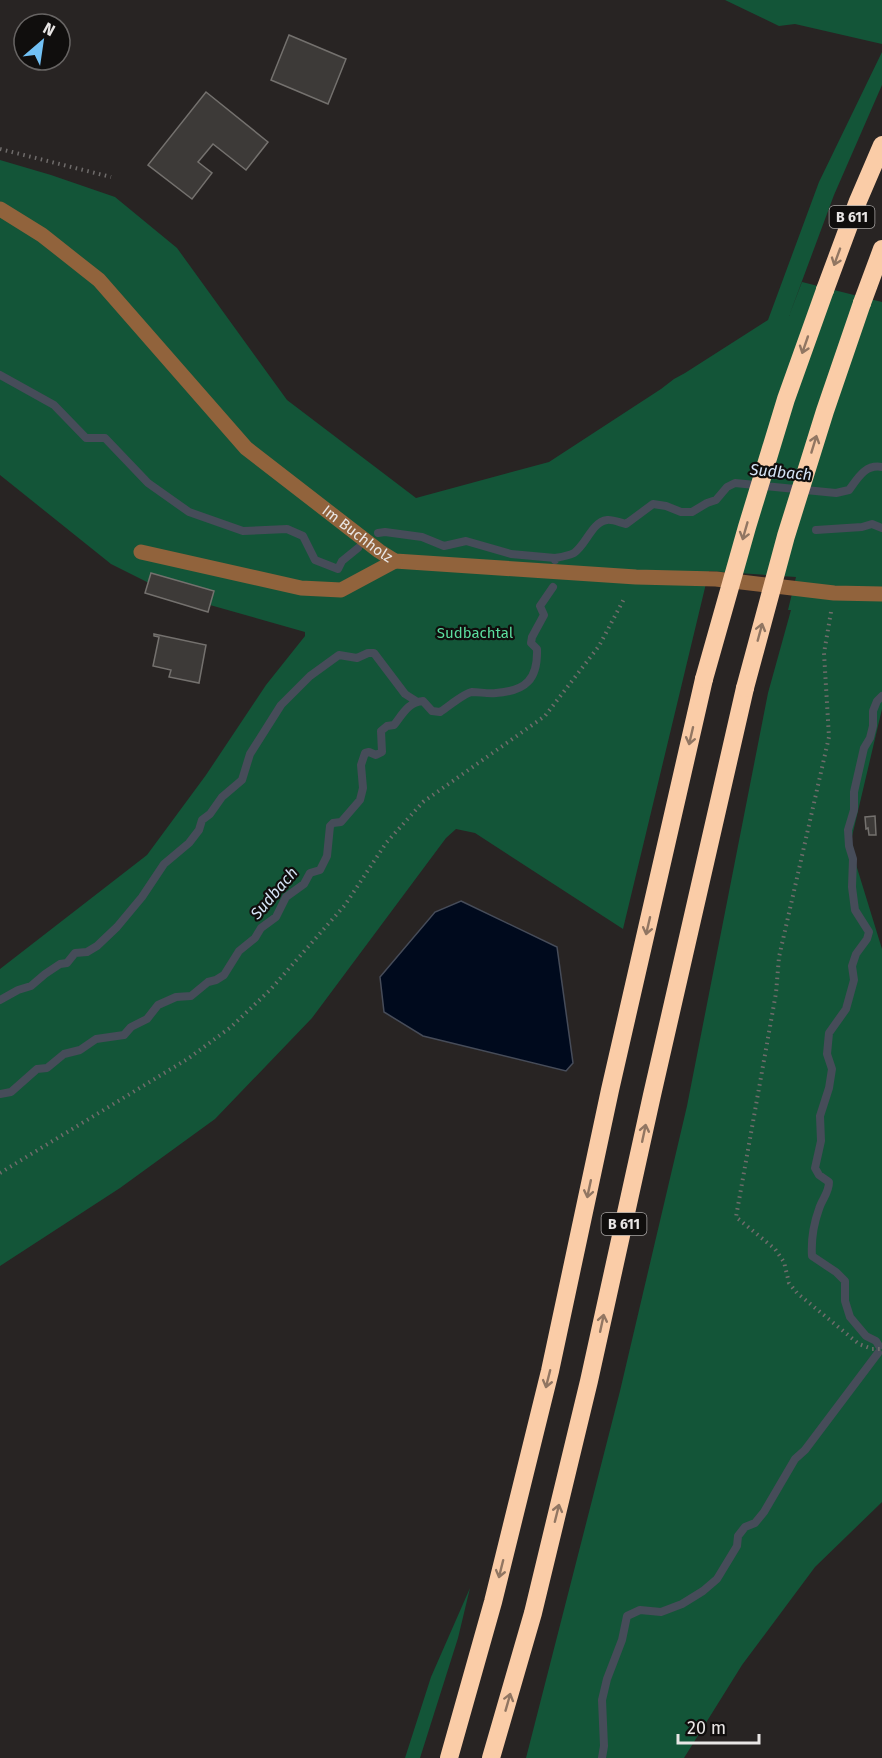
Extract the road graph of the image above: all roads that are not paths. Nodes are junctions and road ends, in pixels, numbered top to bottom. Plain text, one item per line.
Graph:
1 (882, 145) edge
2 (0, 209) edge
3 (882, 249) edge
4 (141, 552) dead end
5 (395, 561) junction
6 (882, 594) edge
7 (449, 1758) edge
8 (491, 1758) edge

1 -> 7 highway, B 611, bridge
2 - 5 street, Im Buchholz
8 -> 3 highway, B 611, bridge
4 - 5 street
5 - 6 street, Im Buchholz

